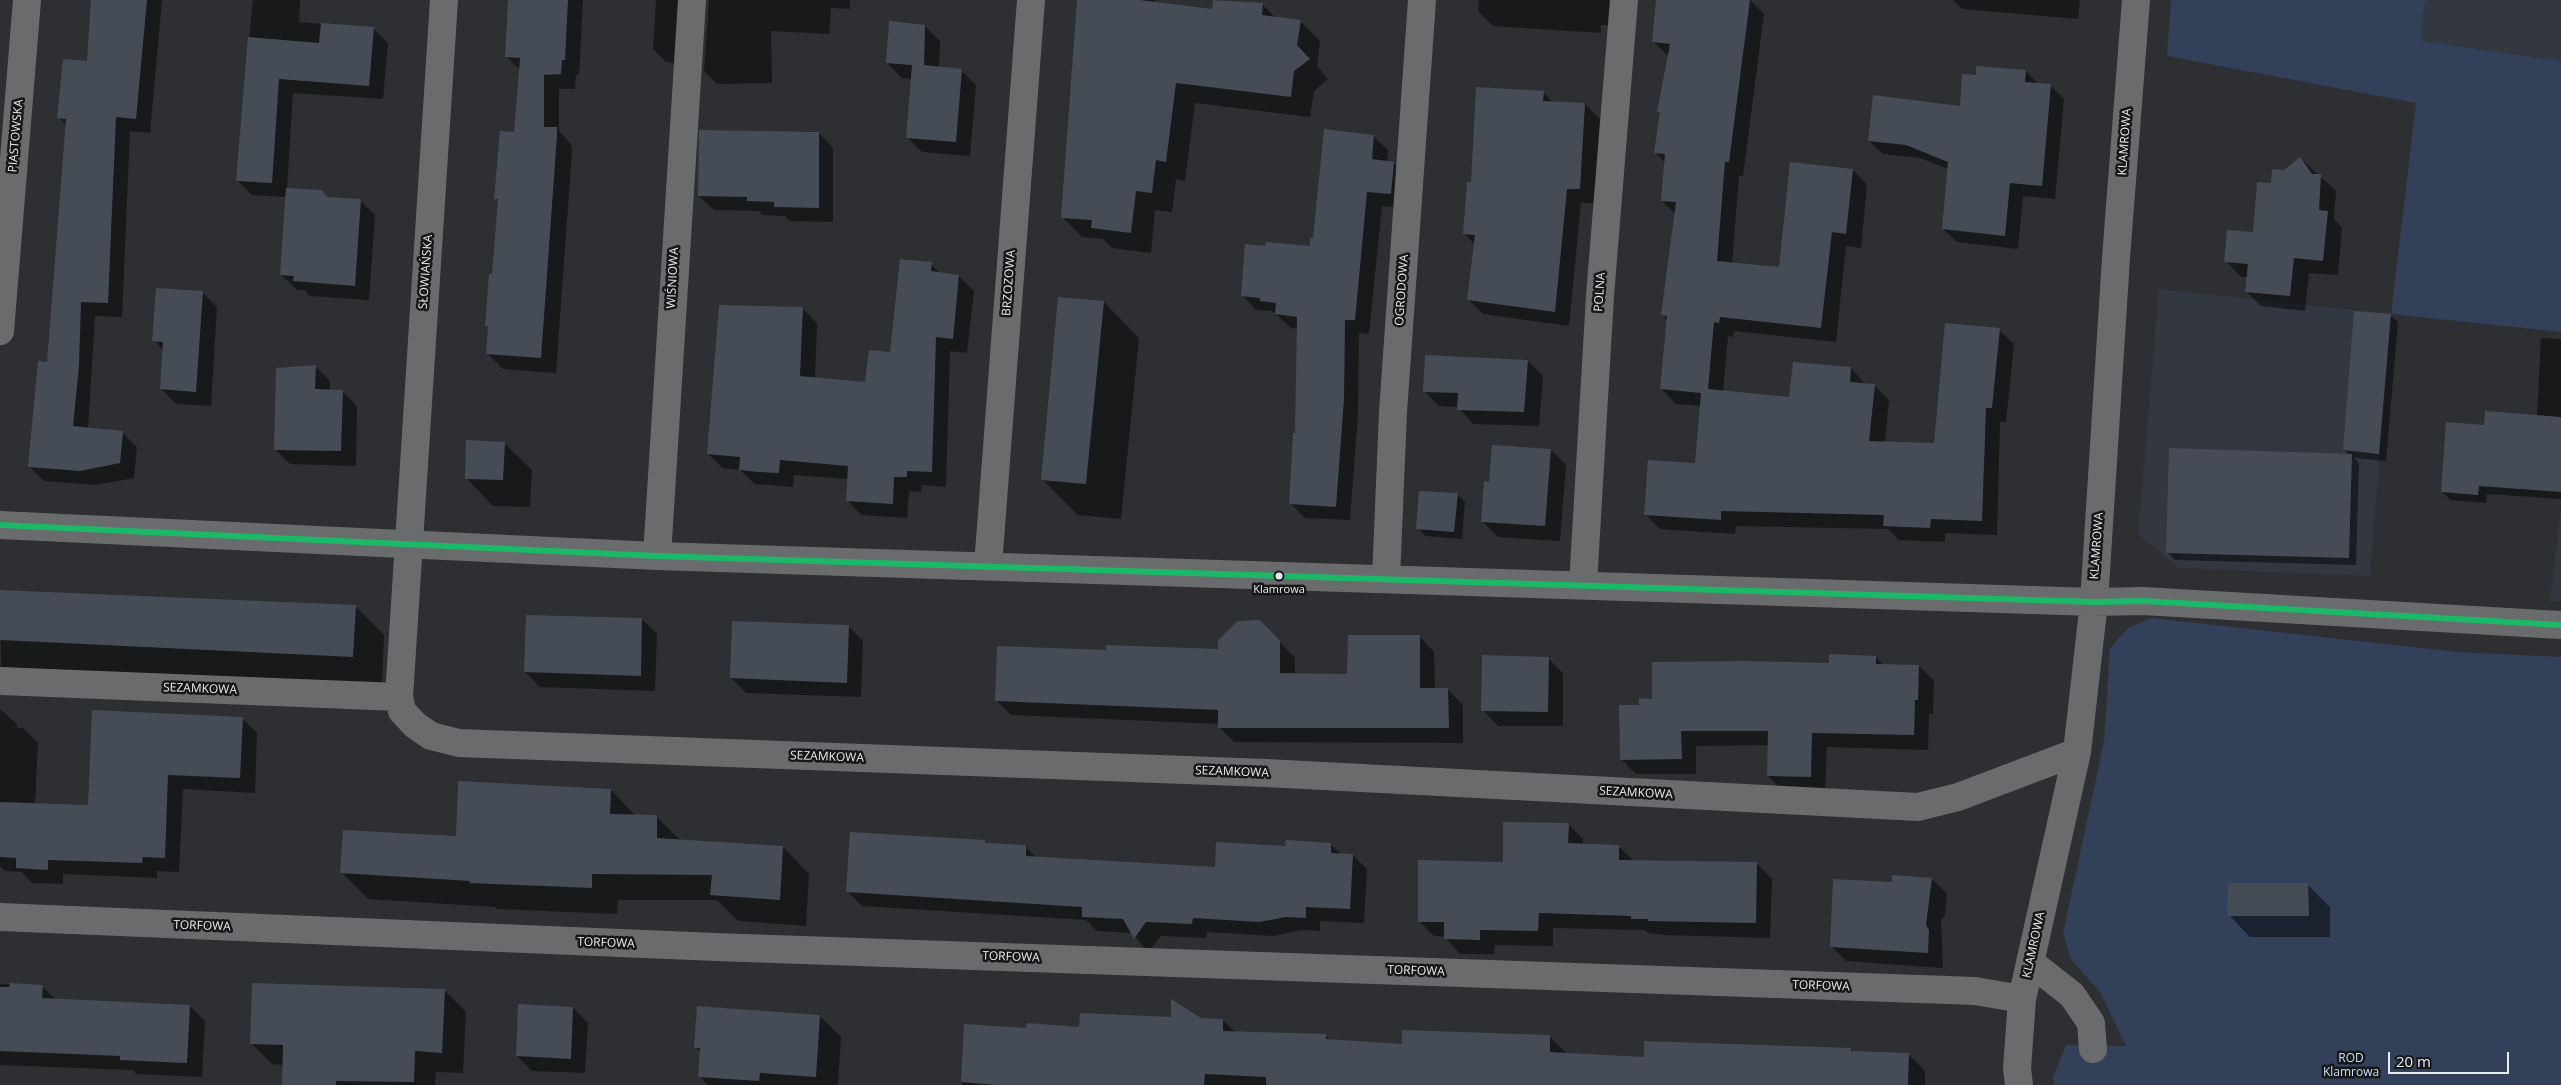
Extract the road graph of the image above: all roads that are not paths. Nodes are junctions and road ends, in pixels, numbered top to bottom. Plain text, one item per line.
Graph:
1 (27, 0) edge
2 (444, 0) edge
3 (692, 0) edge
4 (1031, 0) edge
5 (1422, 0) edge
6 (1624, 0) edge
7 (2136, 0) edge
8 (0, 331) edge
9 (0, 524) edge
10 (408, 544) junction
11 (657, 556) junction
12 (988, 566) junction
13 (1386, 579) junction
14 (1583, 585) junction
15 (2094, 602) junction
16 (2561, 626) edge
17 (0, 681) edge
18 (399, 697) junction
19 (2077, 752) junction
20 (0, 917) edge
21 (2030, 962) junction
22 (2022, 999) junction
23 (2093, 1049) dead end
24 (2019, 1085) edge

1 - 8 street, PIASTOWSKA
2 - 10 street, SŁOWIAŃSKA
3 - 11 street, WIŚNIOWA
4 - 12 street, BRZOZOWA
5 - 13 street, OGRODOWA
6 - 14 street, POLNA
7 - 15 street, KLAMROWA
9 - 10 street
10 - 11 street
10 - 18 street, SEZAMKOWA
11 - 12 street
12 - 13 street
13 - 14 street
14 - 15 street
15 - 16 street
15 - 19 street, KLAMROWA
17 - 18 street, SEZAMKOWA
18 - 19 street, SEZAMKOWA
19 - 21 street, KLAMROWA
20 - 22 street, TORFOWA
21 - 22 street, KLAMROWA
21 - 23 street
22 - 24 street, KLAMROWA

